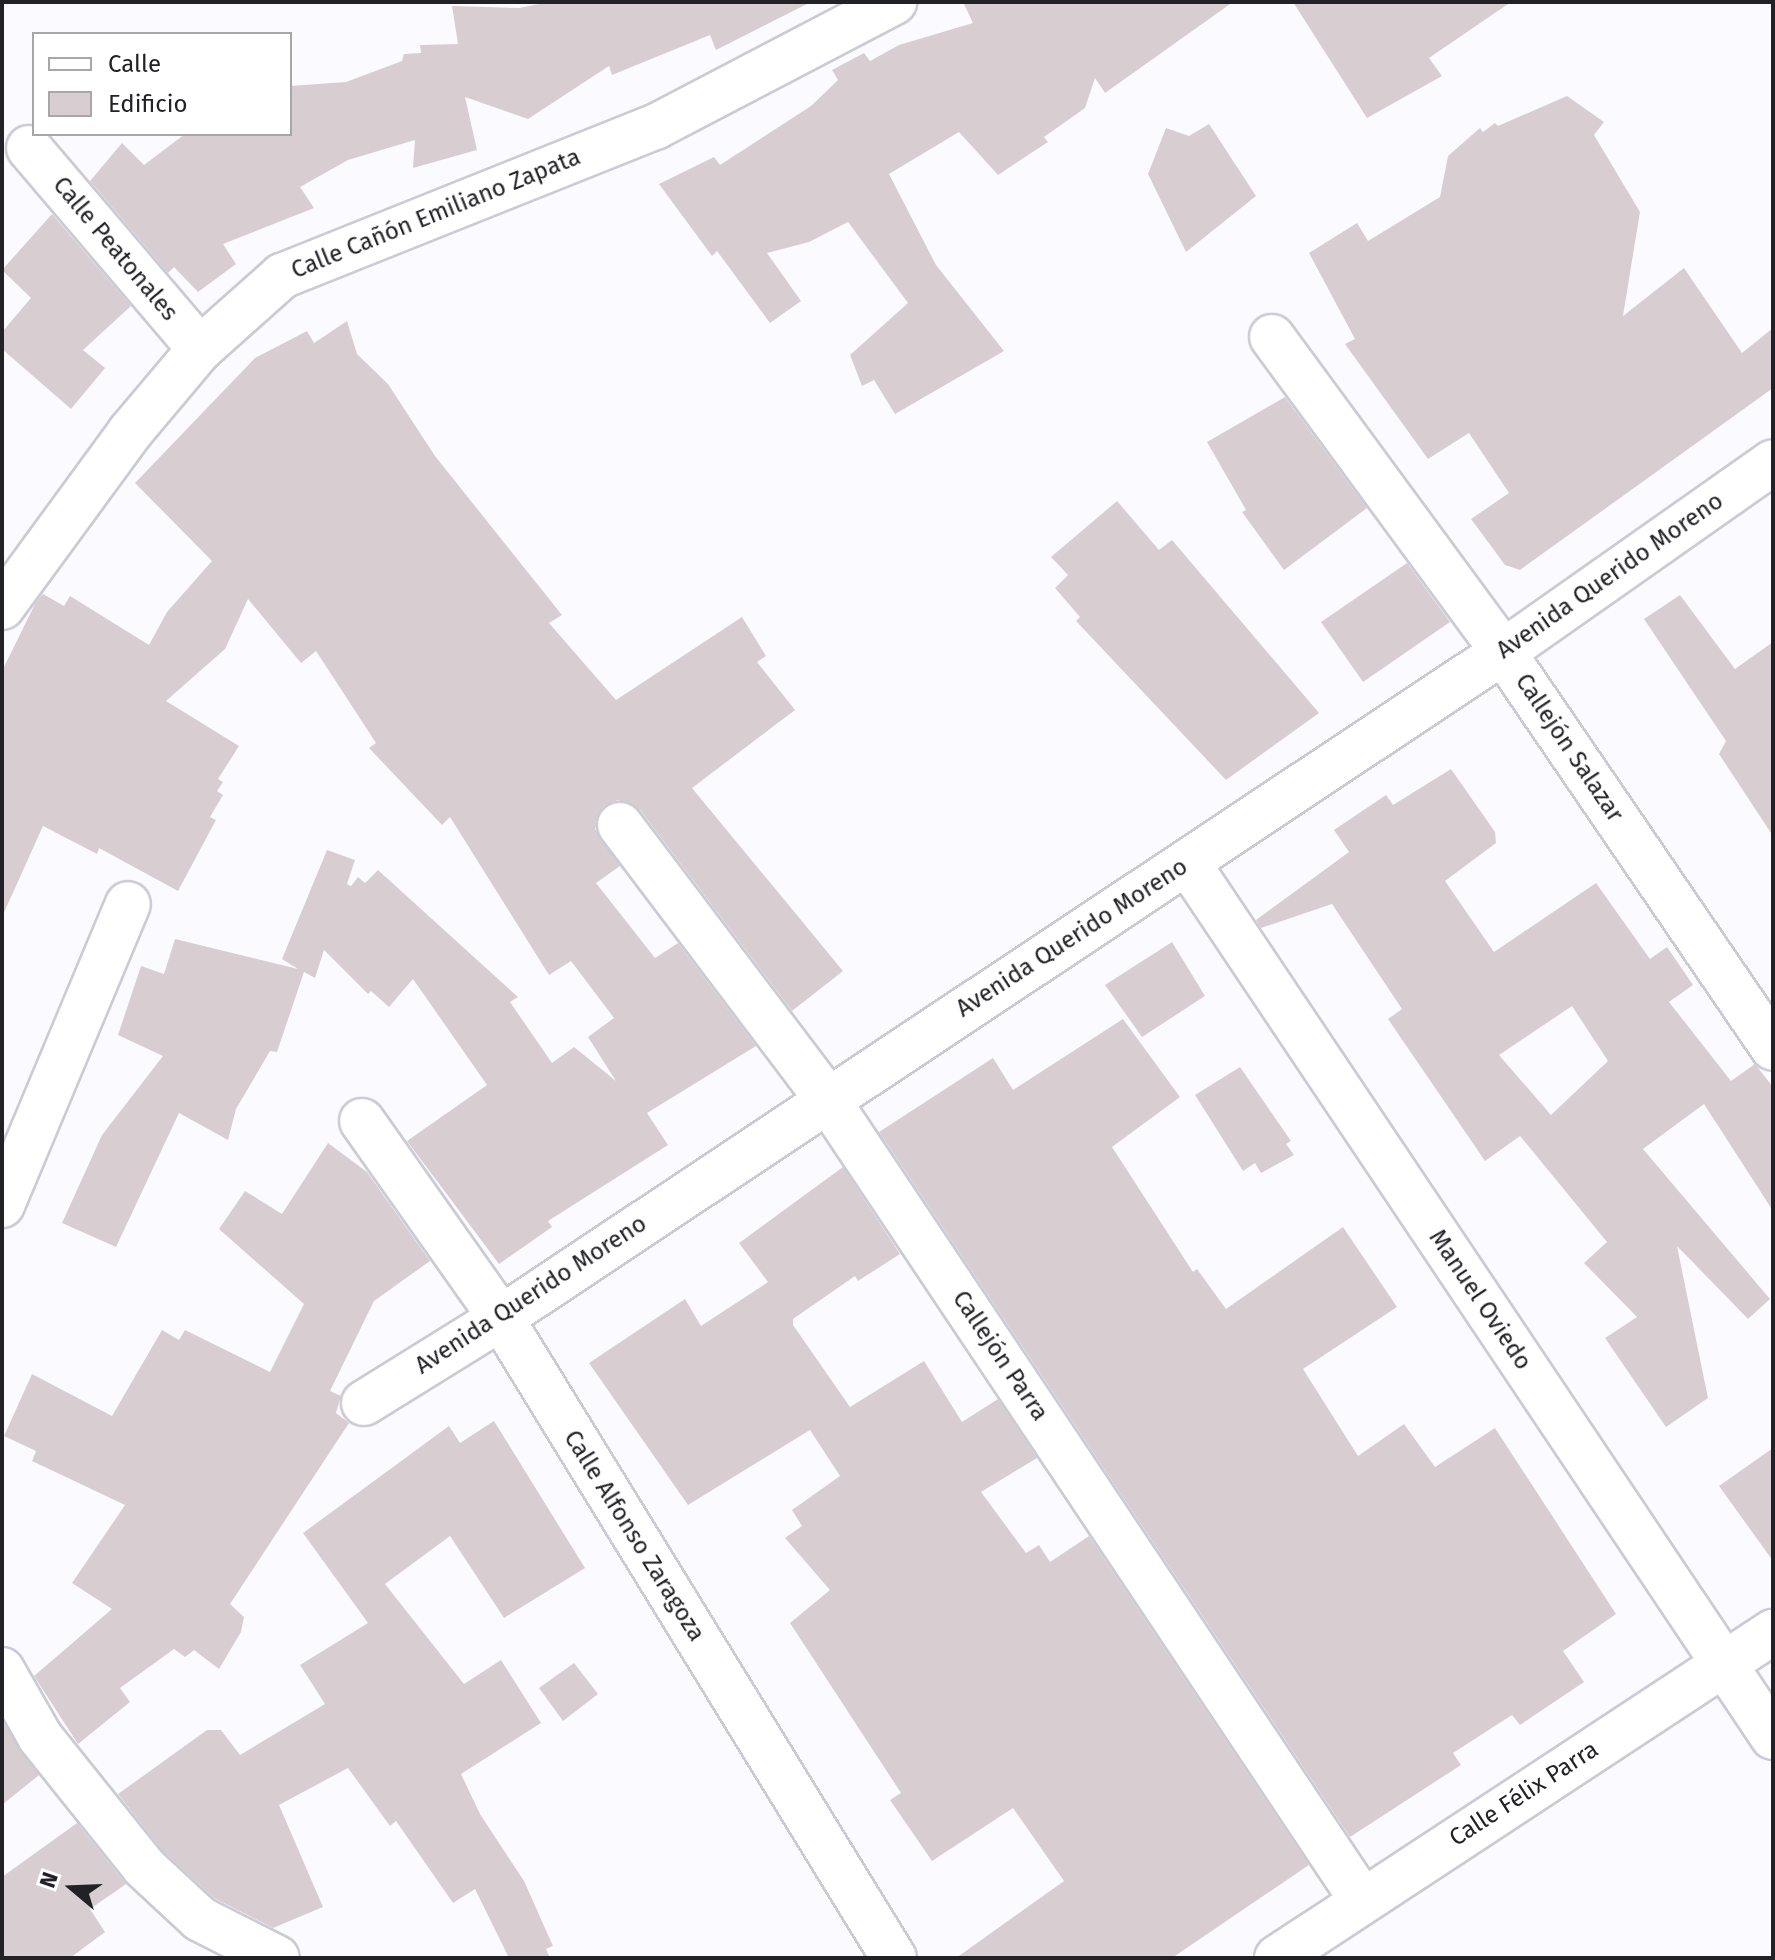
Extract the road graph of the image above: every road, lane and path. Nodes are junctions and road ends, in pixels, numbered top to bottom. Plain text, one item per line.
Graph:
1 (894, 2) edge
2 (29, 148) dead end
3 (1272, 337) dead end
4 (200, 349) junction
5 (1773, 462) edge
6 (2, 607) edge
7 (1503, 652) junction
8 (620, 825) dead end
9 (1187, 862) junction
10 (128, 904) dead end
11 (1773, 1048) edge
12 (827, 1099) junction
13 (362, 1121) dead end
14 (2, 1205) edge
15 (501, 1318) junction
16 (364, 1403) dead end
17 (1773, 1632) edge
18 (1724, 1664) junction
19 (2, 1670) edge
20 (1773, 1737) edge
21 (1362, 1900) junction
22 (277, 1958) edge
23 (894, 1958) edge
24 (1277, 1958) edge

1 - 4 street, Calle Cañón Emiliano Zapata
2 - 4 street, Calle Peatonales
3 - 7 street, Callejón Salazar
4 - 6 street, Calle Cañón Emiliano Zapata
5 - 7 street, Avenida Querido Moreno
7 - 9 street, Avenida Querido Moreno
7 - 11 street, Callejón Salazar
8 - 12 street, Callejón Parra
9 - 12 street, Avenida Querido Moreno
9 - 18 street, Manuel Oviedo
10 - 14 street
12 - 15 street, Avenida Querido Moreno
12 - 21 street, Callejón Parra
13 - 15 street, Calle Alfonso Zaragoza
15 - 16 street, Avenida Querido Moreno
15 - 23 street, Calle Alfonso Zaragoza
17 - 18 street, Calle Félix Parra
18 - 20 street, Manuel Oviedo
18 - 21 street, Calle Félix Parra
19 - 22 street
21 - 24 street, Calle Félix Parra

